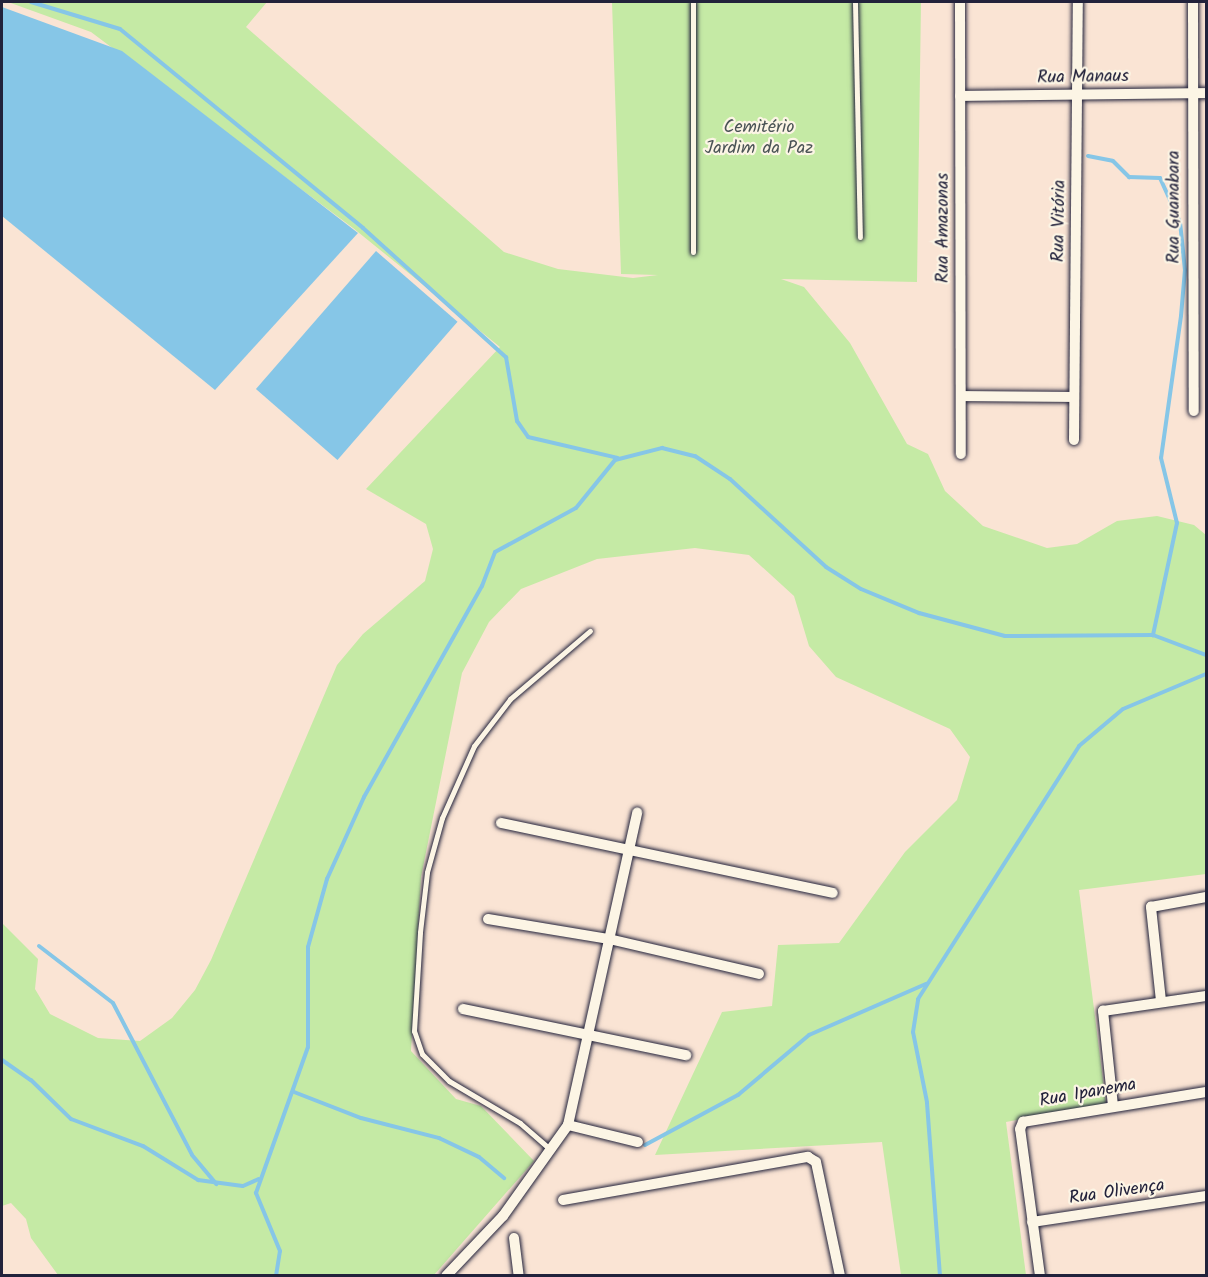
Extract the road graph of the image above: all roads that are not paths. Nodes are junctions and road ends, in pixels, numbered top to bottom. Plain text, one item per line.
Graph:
1 (693, 2) edge
2 (855, 2) edge
3 (960, 2) edge
4 (1078, 2) edge
5 (1193, 2) edge
6 (1206, 93) edge
7 (1191, 94) junction
8 (1078, 95) junction
9 (960, 96) junction
10 (860, 237) dead end
11 (693, 252) dead end
12 (961, 396) junction
13 (1074, 397) junction
14 (1194, 411) dead end
15 (1074, 440) dead end
16 (961, 454) dead end
17 (590, 631) dead end
18 (638, 813) dead end
19 (501, 823) dead end
20 (628, 847) junction
21 (833, 893) dead end
22 (1206, 897) edge
23 (488, 919) dead end
24 (609, 939) junction
25 (759, 974) dead end
26 (1206, 996) edge
27 (1161, 1001) junction
28 (463, 1010) dead end
29 (590, 1036) junction
30 (686, 1055) dead end
31 (1206, 1092) edge
32 (1113, 1106) junction
33 (568, 1125) junction
34 (638, 1142) dead end
35 (551, 1150) junction
36 (1206, 1196) edge
37 (563, 1200) dead end
38 (1032, 1222) junction
39 (514, 1238) dead end
40 (446, 1275) edge
41 (519, 1275) edge
42 (840, 1275) edge
43 (1040, 1275) edge

1 - 11 lane
2 - 10 lane
3 - 9 street, Rua Amazonas
4 - 8 street, Rua Vitória
5 - 7 street, Rua Guanabara
6 - 7 street, Rua Manaus
7 - 8 street, Rua Manaus
7 - 14 street, Rua Guanabara
8 - 9 street, Rua Manaus
8 - 13 street, Rua Vitória
9 - 12 street, Rua Amazonas
12 - 13 street
12 - 16 street, Rua Amazonas
13 - 15 street, Rua Vitória
17 - 35 lane
18 - 20 street
19 - 20 street
20 - 21 street
20 - 24 street
22 - 27 street
23 - 24 street
24 - 25 street
24 - 29 street
26 - 27 street
27 - 32 street
28 - 29 street
29 - 30 street
29 - 33 street
31 - 32 street, Rua Ipanema
32 - 38 street, Rua Ipanema
33 - 34 street
33 - 35 street
35 - 40 street
36 - 38 street, Rua Olivença
37 - 42 street
38 - 43 street, Rua Ipanema
39 - 41 street

